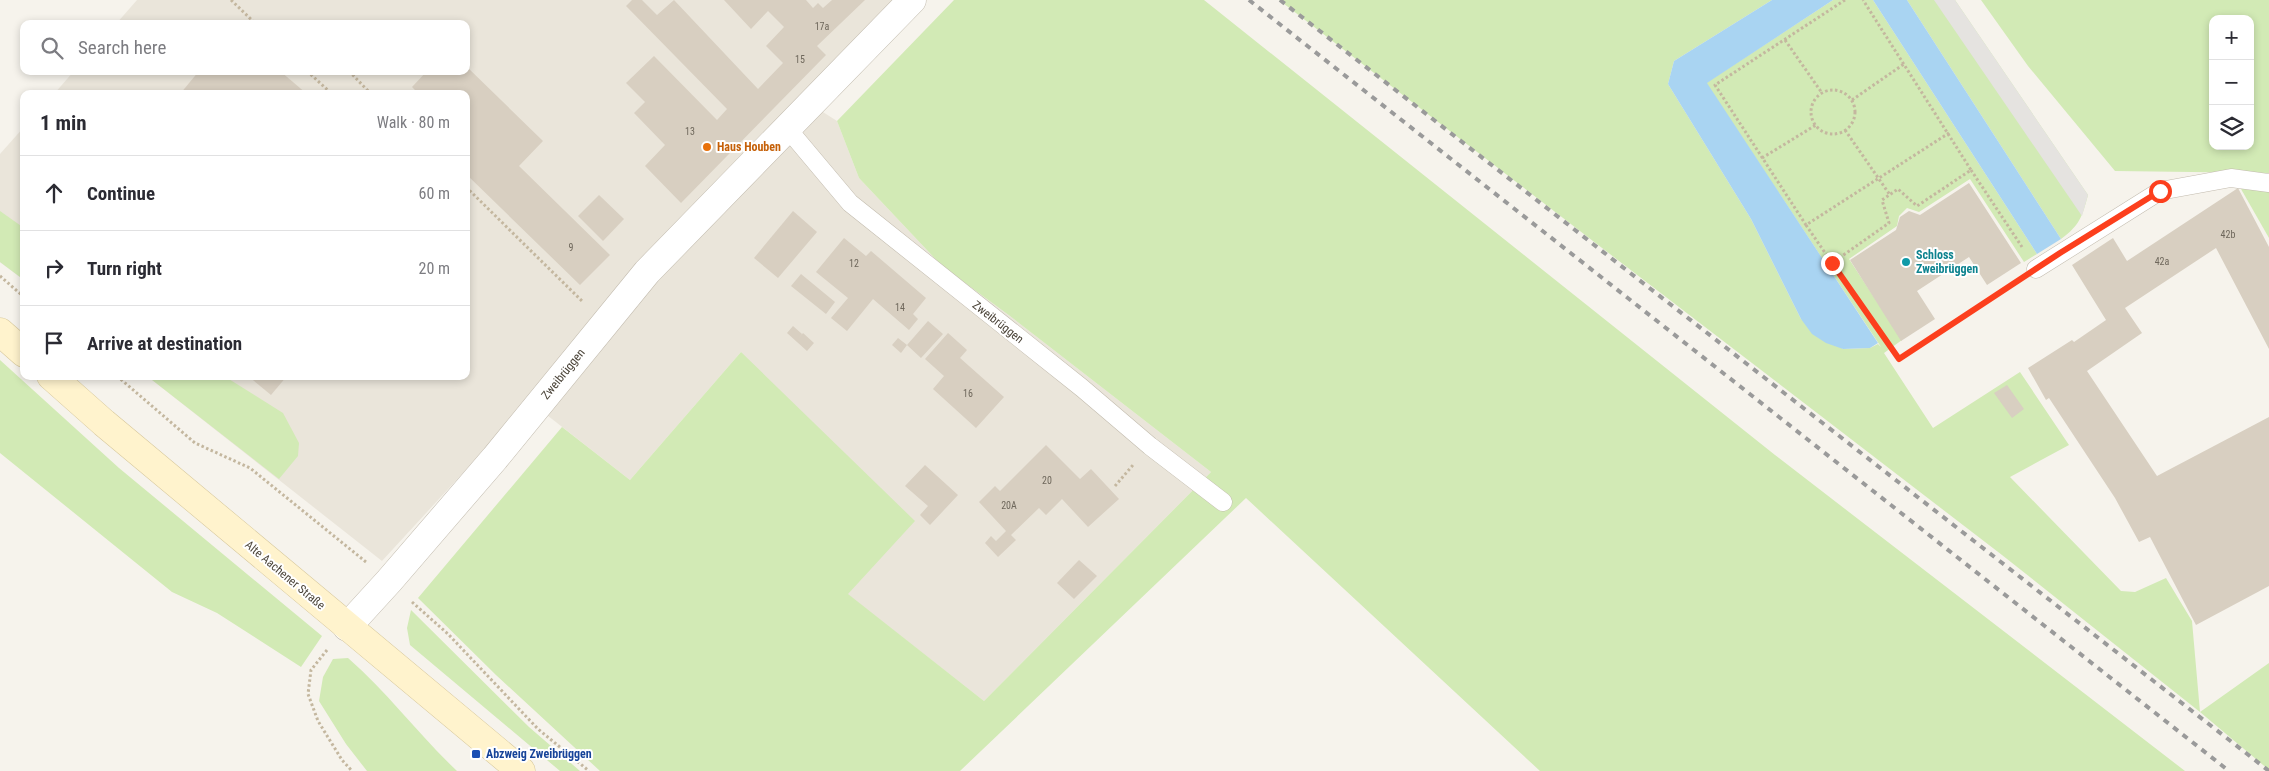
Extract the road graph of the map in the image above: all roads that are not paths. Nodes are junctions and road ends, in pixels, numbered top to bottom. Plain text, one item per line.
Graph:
1 (912, 0) edge
2 (787, 128) junction
3 (2269, 183) edge
4 (2036, 269) road end
5 (0, 332) edge
6 (20, 349) edge
7 (55, 380) edge
8 (1223, 502) dead end
9 (347, 626) junction
10 (521, 771) edge

1 - 2 street, Zweibrüggen
2 - 8 lane, Zweibrüggen
2 - 9 street, Zweibrüggen
3 - 4 lane
5 - 6 main road
7 - 9 main road, Alte Aachener Straße
9 - 10 main road, Alte Aachener Straße

